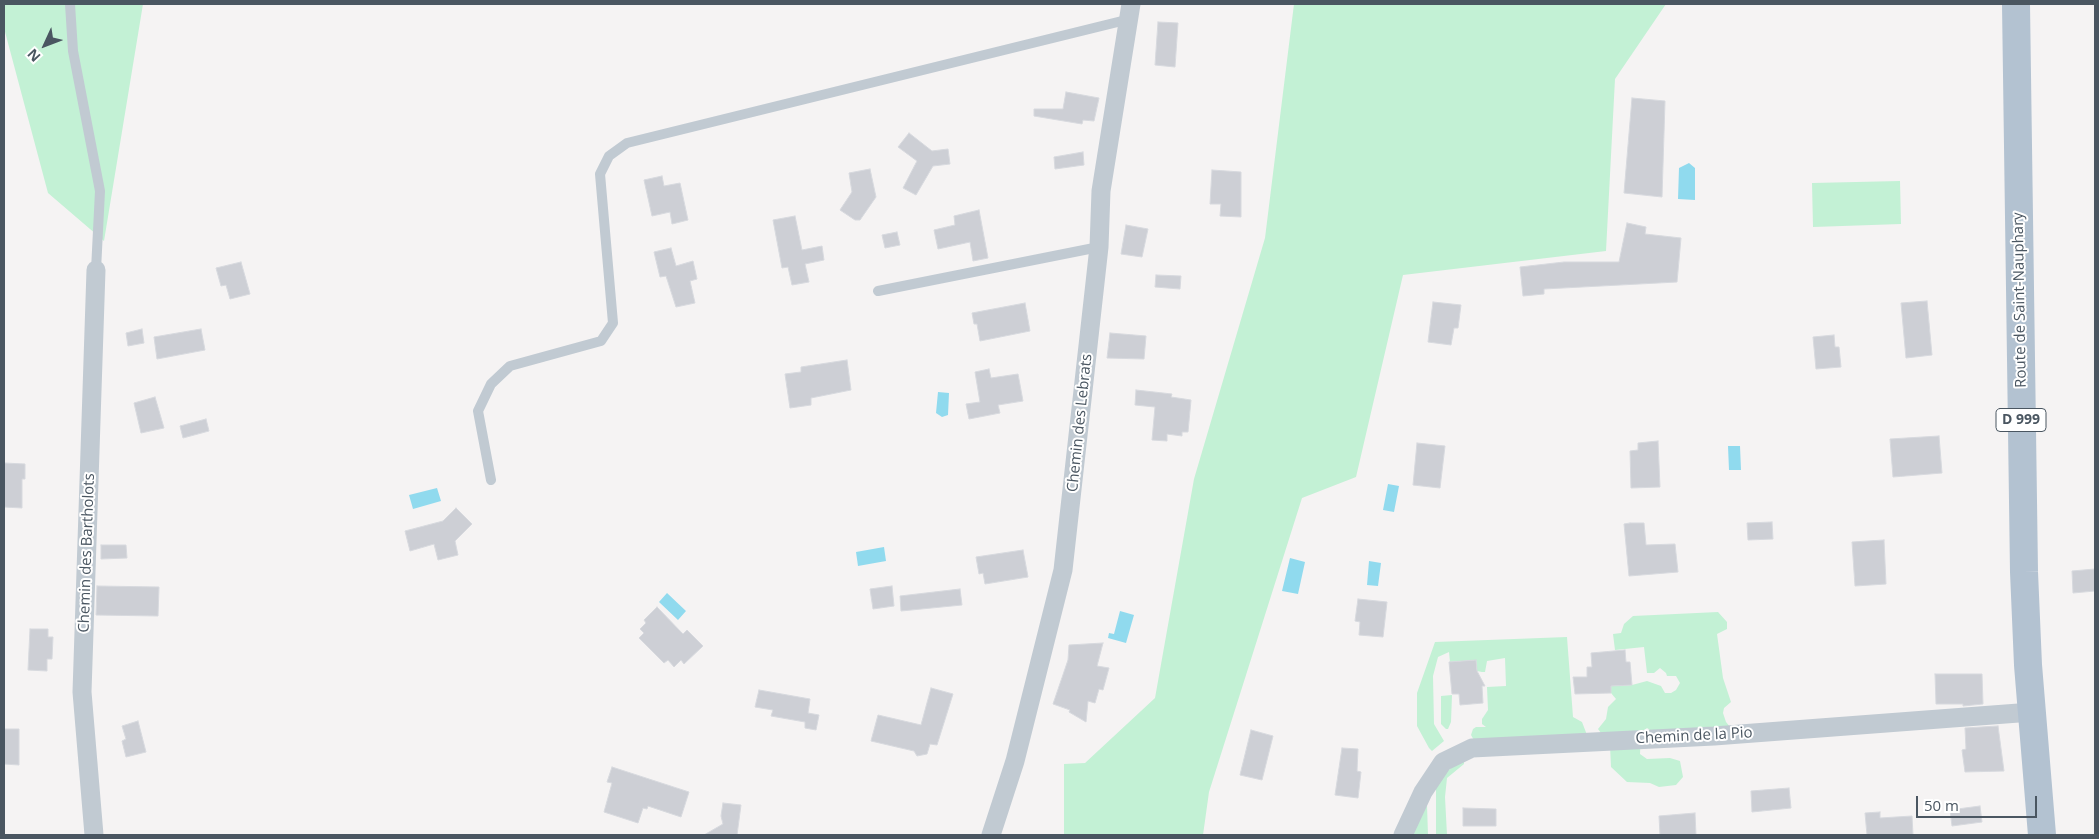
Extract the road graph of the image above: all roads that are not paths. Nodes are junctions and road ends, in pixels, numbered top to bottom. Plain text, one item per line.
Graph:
1 (70, 4) edge
2 (2016, 4) edge
3 (1131, 12) edge
4 (1099, 247) junction
5 (96, 270) joint
6 (878, 291) dead end
7 (491, 480) dead end
8 (2032, 712) junction
9 (94, 835) edge
10 (990, 835) edge
11 (1403, 835) edge
12 (2042, 835) edge

1 - 5 lane
2 - 8 main road, Route de Saint-Nauphary / D 999
3 - 4 street, Chemin des Lebrats
3 - 7 lane
4 - 6 lane
4 - 10 street, Chemin des Lebrats
5 - 9 street, Chemin des Bartholots
8 - 11 street, Chemin de la Pio
8 - 12 main road, Route de Saint-Nauphary / D 999

